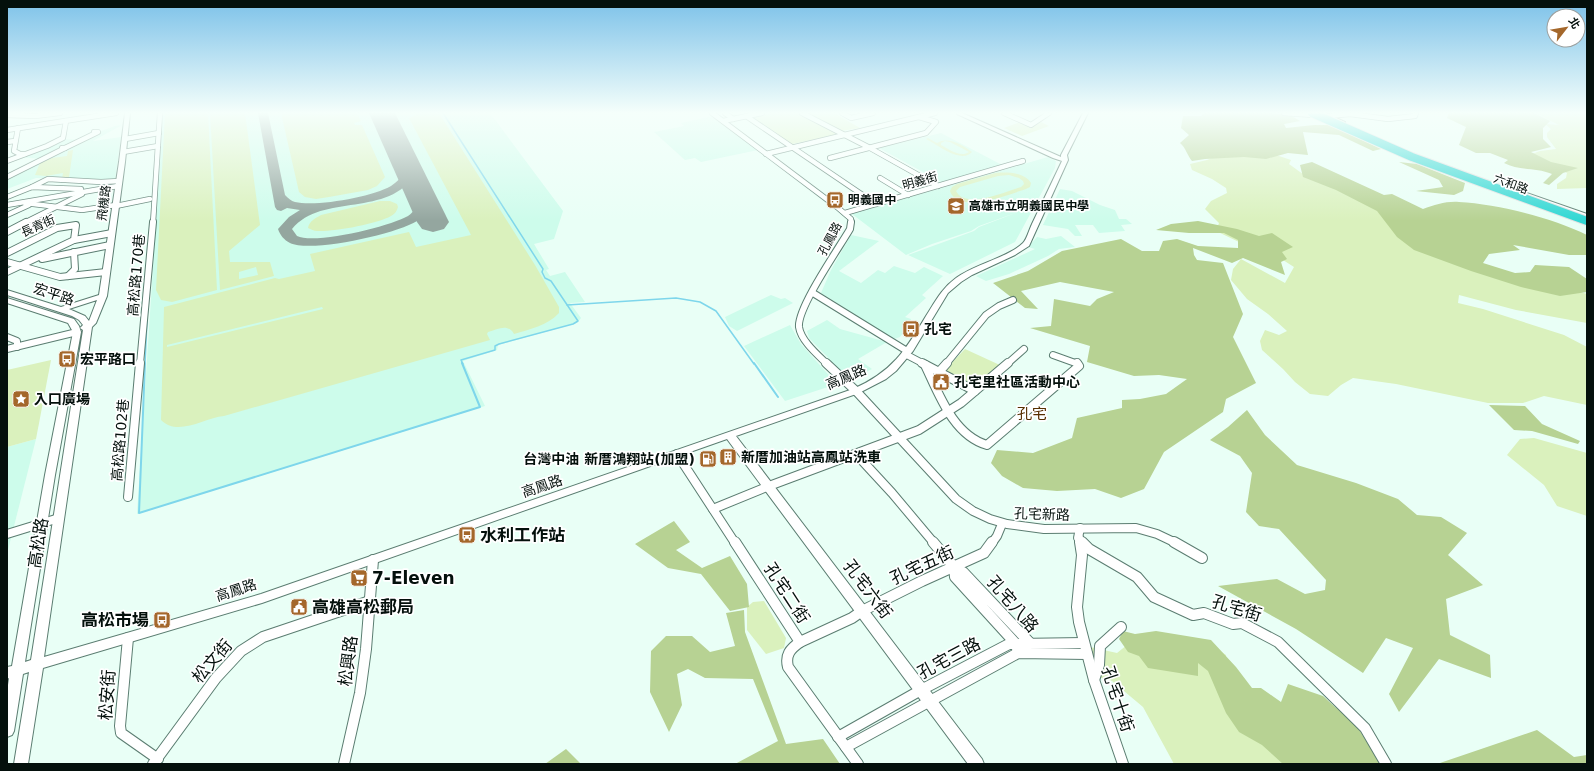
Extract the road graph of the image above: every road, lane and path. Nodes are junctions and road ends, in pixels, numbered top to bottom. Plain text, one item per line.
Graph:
1 (14, 149) edge
2 (40, 149) edge
3 (63, 149) edge
4 (135, 149) edge
5 (158, 149) edge
6 (759, 149) edge
7 (788, 149) edge
8 (793, 149) edge
9 (866, 149) edge
10 (872, 149) edge
11 (1038, 149) edge
12 (1044, 149) edge
13 (1067, 149) edge
14 (1073, 149) edge
15 (1394, 149) edge
16 (1399, 149) edge
17 (1403, 149) edge
18 (123, 151) joint
19 (25, 154) junction
20 (766, 154) junction
21 (830, 158) dead end
22 (1064, 160) junction
23 (7, 161) edge
24 (1023, 161) dead end
25 (7, 177) edge
26 (880, 178) dead end
27 (119, 183) junction
28 (938, 186) junction
29 (32, 187) junction
30 (90, 190) junction
31 (908, 195) junction
32 (7, 198) edge
33 (150, 199) dead end
34 (7, 201) edge
35 (21, 202) junction
36 (30, 204) junction
37 (876, 204) junction
38 (7, 205) edge
39 (116, 206) junction
40 (55, 208) junction
41 (845, 213) junction
42 (7, 215) edge
43 (1587, 217) edge
44 (1587, 222) edge
45 (7, 232) edge
46 (112, 233) junction
47 (74, 240) junction
48 (110, 245) junction
49 (74, 252) junction
50 (7, 253) edge
51 (32, 261) junction
52 (7, 262) edge
53 (21, 266) junction
54 (7, 272) edge
55 (106, 272) junction
56 (68, 276) junction
57 (7, 292) edge
58 (813, 293) junction
59 (103, 296) junction
60 (1013, 300) dead end
61 (9, 302) edge
62 (62, 309) junction
63 (50, 313) junction
64 (88, 326) junction
65 (77, 332) junction
66 (7, 338) edge
67 (17, 347) junction
68 (7, 349) edge
69 (1024, 349) dead end
70 (906, 353) junction
71 (1053, 355) dead end
72 (925, 365) junction
73 (938, 372) junction
74 (138, 385) joint
75 (975, 391) junction
76 (856, 392) junction
77 (949, 412) junction
78 (730, 436) junction
79 (898, 438) junction
80 (677, 454) junction
81 (856, 454) junction
82 (769, 486) junction
83 (128, 497) dead end
84 (713, 509) junction
85 (59, 518) junction
86 (43, 522) junction
87 (1002, 524) junction
88 (1079, 533) junction
89 (7, 534) edge
90 (1202, 558) dead end
91 (373, 560) junction
92 (954, 567) junction
93 (370, 601) junction
94 (862, 611) junction
95 (1121, 626) dead end
96 (128, 638) junction
97 (800, 642) junction
98 (1030, 643) junction
99 (1084, 643) junction
100 (1017, 648) junction
101 (1087, 654) junction
102 (38, 663) junction
103 (12, 671) edge
104 (1094, 680) junction
105 (921, 690) junction
106 (930, 701) junction
107 (7, 731) edge
108 (838, 737) junction
109 (846, 747) junction
110 (155, 761) edge
111 (21, 764) edge
112 (344, 764) edge
113 (858, 764) edge
114 (977, 764) edge
115 (1123, 764) edge
116 (1386, 764) edge

1 - 19 street
2 - 19 street
3 - 25 street
4 - 18 street
5 - 74 street, 高松路170巷
6 - 20 street, 孔鳳路
7 - 20 street
8 - 37 street
9 - 21 street
10 - 28 street
11 - 22 street
12 - 22 street
13 - 22 street, 高鳳路
14 - 22 street, 高鳳路
15 - 44 highway, bridge
16 - 43 highway, bridge
17 - 43 street, 六和路
18 - 27 street, 飛機路
19 - 23 street
20 - 41 street, 孔鳳路
22 - 70 street, 高鳳路
24 - 28 street, 明義街
26 - 31 street
27 - 29 street
27 - 30 street
27 - 39 street, 飛機路
28 - 31 street, 明義街
29 - 30 street
29 - 32 street
30 - 35 street
30 - 40 street
31 - 37 street, 明義街
33 - 39 street
34 - 35 street
35 - 36 street
35 - 38 street
36 - 40 street
36 - 42 street
37 - 41 street, 明義街
39 - 40 street
39 - 46 street, 飛機路
40 - 45 street
41 - 58 street, 孔鳳路
46 - 47 street
46 - 48 street, 飛機路
47 - 50 street, 長青街
47 - 51 street, 長青街
48 - 49 street
48 - 55 street, 飛機路
49 - 51 street
49 - 56 street
51 - 53 street, 長青街
52 - 53 street
53 - 54 street, 長青街
53 - 56 street
55 - 56 street
55 - 59 street, 飛機路
57 - 62 street, 宏平路
58 - 70 street
58 - 76 street, 孔鳳路
59 - 62 street
59 - 64 street, 飛機路
60 - 73 street
61 - 63 street, 宏平路
62 - 63 street
62 - 64 street, 宏平路
63 - 65 street, 宏平路
64 - 65 street
64 - 85 street, 高松路
65 - 67 street
65 - 86 street, 高松路
66 - 67 street
67 - 68 street
69 - 75 street
70 - 72 street
70 - 76 street, 高鳳路
71 - 77 street
72 - 73 street
72 - 77 street
73 - 75 street
74 - 83 street, 高松路102巷
75 - 77 street
76 - 78 street, 高鳳路
76 - 79 street, 孔宅新路
77 - 79 street
78 - 80 street, 高鳳路
78 - 82 street, 孔宅六街
79 - 81 street
79 - 87 street, 孔宅新路
80 - 84 street, 孔宅二街
80 - 91 street, 高鳳路
81 - 82 street
81 - 92 street, 孔宅八路
82 - 84 street
82 - 94 street, 孔宅六街
84 - 97 street, 孔宅二街
85 - 86 street
85 - 102 street, 高松路
86 - 89 street
86 - 103 street, 高松路
87 - 88 street, 孔宅新路
87 - 92 street, 孔宅五街
88 - 90 street, 孔宅新路
88 - 99 street, 孔宅十街
88 - 116 street, 孔宅街
91 - 93 street, 松興路
91 - 96 street, 高鳳路
92 - 94 street, 孔宅五街
92 - 98 street, 孔宅八路
92 - 100 street, 孔宅八路
93 - 110 street, 松文街
93 - 112 street, 松興路
94 - 97 street, 孔宅五街
94 - 105 street, 孔宅六街
95 - 104 street
96 - 102 street, 高鳳路
96 - 110 street, 松安街
97 - 108 street, 孔宅二街
98 - 99 street, 孔宅三路
98 - 100 street, 孔宅三路
99 - 101 street, 孔宅十街
100 - 101 street, 孔宅三路
100 - 105 street, 孔宅三路
100 - 106 street, 孔宅三路
101 - 104 street, 孔宅十街
102 - 103 street, 高鳳路
102 - 111 street, 高松路
103 - 107 street, 高松路
104 - 115 street, 孔宅十街
105 - 106 street, 孔宅六街
105 - 108 street, 孔宅三路
106 - 109 street, 孔宅三路
106 - 114 street, 孔宅六街
108 - 109 street, 孔宅二街
109 - 113 street, 孔宅二街

